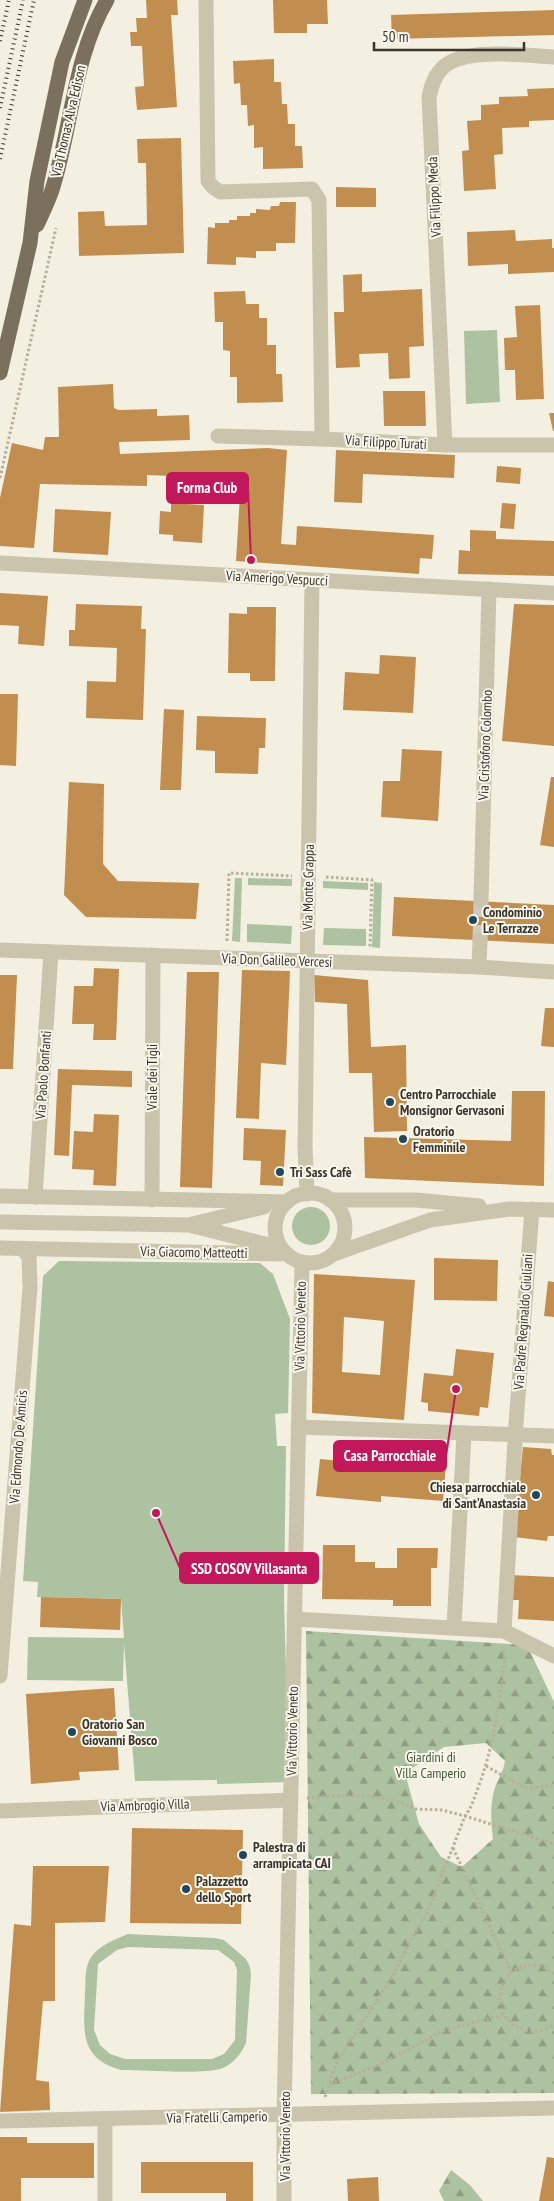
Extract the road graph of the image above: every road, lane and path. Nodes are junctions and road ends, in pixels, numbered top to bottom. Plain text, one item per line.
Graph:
1 (85, 0) edge
2 (107, 0) edge
3 (206, 0) edge
4 (554, 57) edge
5 (58, 219) dead end
6 (30, 243) junction
7 (0, 373) edge
8 (218, 436) dead end
9 (322, 439) junction
10 (446, 445) junction
11 (554, 445) edge
12 (0, 478) edge
13 (0, 563) edge
14 (312, 580) junction
15 (489, 589) junction
16 (554, 593) edge
17 (481, 901) tunnel mouth
18 (480, 940) tunnel mouth
19 (0, 950) edge
20 (51, 952) junction
21 (153, 955) junction
22 (307, 961) junction
23 (479, 966) junction
24 (554, 972) edge
25 (307, 1194) junction
26 (0, 1196) edge
27 (35, 1197) junction
28 (152, 1200) junction
29 (330, 1200) junction
30 (287, 1202) junction
31 (510, 1209) junction
32 (532, 1209) junction
33 (554, 1210) edge
34 (0, 1222) edge
35 (189, 1225) junction
36 (0, 1248) edge
37 (24, 1249) junction
38 (287, 1254) junction
39 (334, 1254) junction
40 (302, 1262) junction
41 (298, 1428) junction
42 (464, 1434) junction
43 (515, 1434) junction
44 (554, 1436) edge
45 (294, 1619) junction
46 (454, 1628) junction
47 (504, 1631) junction
48 (554, 1656) edge
49 (0, 1676) edge
50 (486, 1766) junction
51 (554, 1786) edge
52 (290, 1800) junction
53 (0, 1811) edge
54 (465, 1816) junction
55 (554, 1844) edge
56 (453, 1847) junction
57 (512, 1974) junction
58 (554, 1974) edge
59 (502, 2015) junction
60 (554, 2024) edge
61 (330, 2085) junction
62 (554, 2108) edge
63 (320, 2113) junction
64 (284, 2115) junction
65 (105, 2119) junction
66 (0, 2121) edge
67 (105, 2201) edge
68 (284, 2201) edge

1 - 6 main road, Via Thomas Alva Edison
2 - 6 main road, Via Thomas Alva Edison
3 - 9 street
4 - 10 street, Via Filippo Meda
5 - 12 path
6 - 7 main road, Via Thomas Alva Edison
8 - 9 street, Via Filippo Turati
9 - 10 street, Via Filippo Turati
10 - 11 street, Via Filippo Turati
13 - 14 street, Via Amerigo Vespucci
14 - 15 street, Via Amerigo Vespucci
14 - 22 street, Via Monte Grappa
15 - 16 street, Via Amerigo Vespucci
15 - 17 street, Via Cristoforo Colombo
18 - 23 street
19 - 20 street, Via Don Galileo Vercesi
20 - 21 street, Via Don Galileo Vercesi
20 - 27 street, Via Paolo Bonfanti
21 - 22 street, Via Don Galileo Vercesi
21 - 28 street, Viale dei Tigli
22 - 23 street, Via Don Galileo Vercesi
22 - 25 street, Via Monte Grappa
23 - 24 street, Via Don Galileo Vercesi
25 - 29 street
25 - 30 street
26 - 27 street
27 - 28 street
28 - 30 street
29 - 31 street
29 - 39 street
30 - 35 street, Via Giacomo Matteotti
30 - 38 street
31 - 32 street
31 - 39 street
32 - 33 street
32 - 43 street, Via Padre Reginaldo Giuliani
34 - 35 street, Via Giacomo Matteotti
35 - 38 street, Via Giacomo Matteotti
36 - 37 street, Via Giacomo Matteotti
37 - 38 street, Via Giacomo Matteotti
37 - 49 street, Via Edmondo De Amicis
38 - 40 street
39 - 40 street
40 - 41 street, Via Vittorio Veneto
41 - 42 street
41 - 45 street, Via Vittorio Veneto
42 - 43 street
42 - 46 street
43 - 44 street
43 - 47 street, Via Padre Reginaldo Giuliani
45 - 46 street
45 - 52 street, Via Vittorio Veneto
46 - 47 street
47 - 48 street
47 - 50 path
50 - 51 path
50 - 54 path
52 - 53 street, Via Ambrogio Villa
52 - 54 path
52 - 64 street, Via Vittorio Veneto
54 - 55 path
54 - 56 path
56 - 57 path
56 - 61 path
57 - 58 path
57 - 59 path
59 - 60 path
59 - 61 path
61 - 63 path
62 - 63 street, Via Fratelli Camperio
63 - 64 street, Via Fratelli Camperio
64 - 65 street, Via Fratelli Camperio
64 - 68 street, Via Vittorio Veneto
65 - 66 street, Via Fratelli Camperio
65 - 67 street

